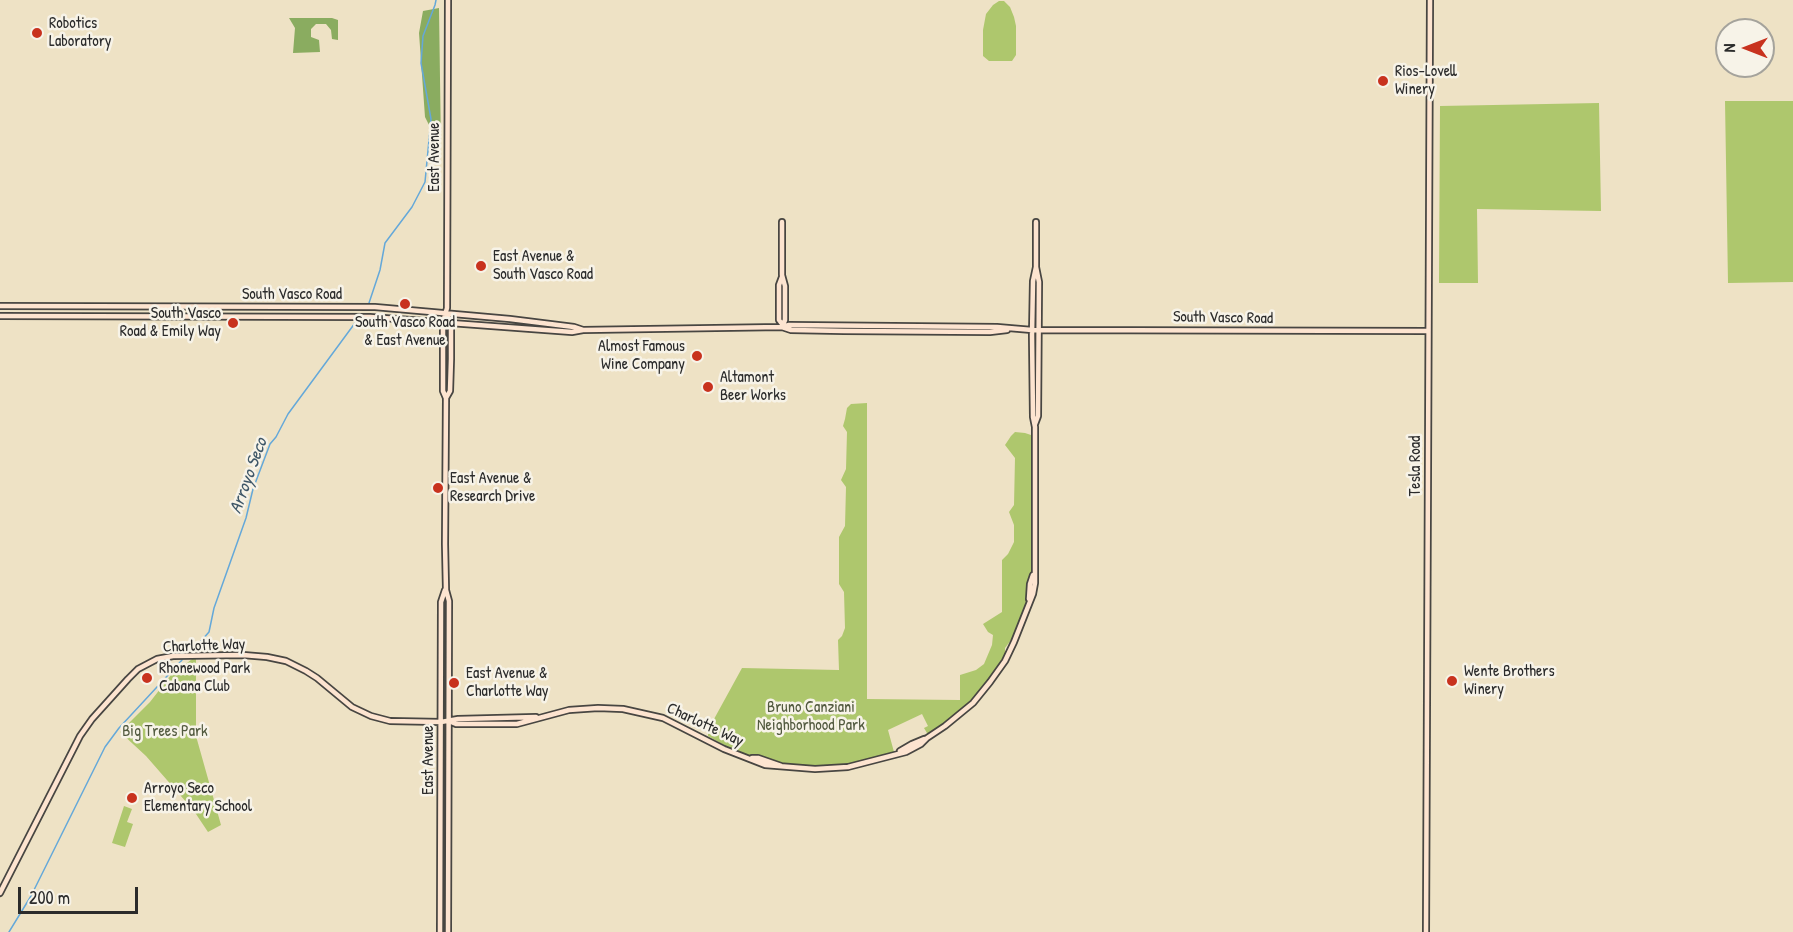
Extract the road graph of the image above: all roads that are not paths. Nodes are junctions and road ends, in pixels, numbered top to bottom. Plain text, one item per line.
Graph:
1 (448, 0) edge
2 (1430, 0) edge
3 (782, 222) dead end
4 (1036, 222) dead end
5 (0, 306) edge
6 (447, 314) junction
7 (0, 316) edge
8 (443, 322) junction
9 (451, 322) junction
10 (782, 325) junction
11 (1035, 329) junction
12 (583, 330) junction
13 (1428, 331) junction
14 (446, 398) junction
15 (446, 590) junction
16 (448, 721) junction
17 (441, 722) junction
18 (0, 893) edge
19 (440, 932) edge
20 (448, 932) edge
21 (1426, 932) edge

1 - 6 main road, East Avenue
2 - 13 main road, Tesla Road
3 - 10 main road
4 - 11 main road, Charlotte Way
5 - 6 main road, South Vasco Road
6 - 8 main road, East Avenue
6 - 9 main road, East Avenue
6 - 12 main road, South Vasco Road
7 - 8 main road, South Vasco Road
8 - 9 main road, South Vasco Road
8 - 14 main road, East Avenue
9 - 12 main road, South Vasco Road
9 - 14 main road, East Avenue
10 - 11 main road, South Vasco Road
10 - 12 main road, South Vasco Road
11 - 13 main road, South Vasco Road
11 - 16 main road, Charlotte Way
13 - 21 main road, Tesla Road
14 - 15 main road, East Avenue
15 - 16 main road, East Avenue
15 - 17 main road, East Avenue
16 - 17 main road, Charlotte Way
16 - 20 main road, East Avenue
17 - 18 main road, Charlotte Way
17 - 19 main road, East Avenue

